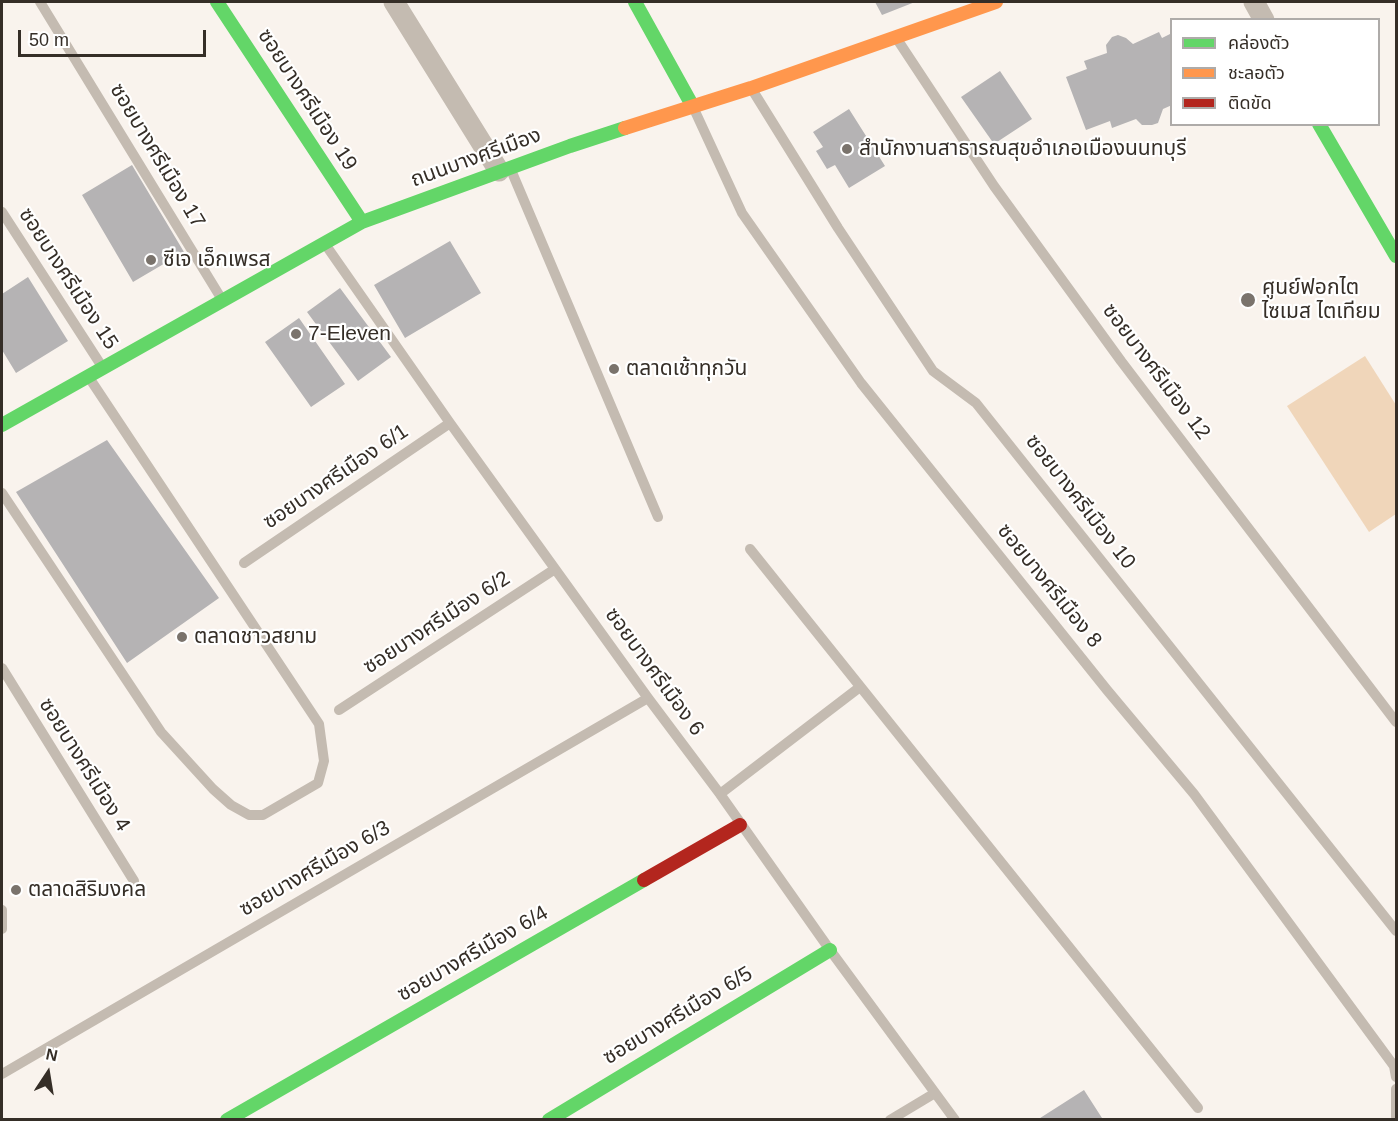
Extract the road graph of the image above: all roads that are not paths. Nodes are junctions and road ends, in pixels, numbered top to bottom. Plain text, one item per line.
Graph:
1 (40, 2) edge
2 (217, 2) edge
3 (394, 2) edge
4 (635, 2) edge
5 (996, 2) edge
6 (1254, 2) edge
7 (977, 5) edge
8 (1263, 18) edge
9 (896, 37) junction
10 (751, 88) junction
11 (692, 105) junction
12 (1320, 126) edge
13 (504, 169) junction
14 (2, 212) edge
15 (362, 222) junction
16 (325, 244) junction
17 (1396, 256) edge
18 (222, 300) junction
19 (103, 368) junction
20 (88, 376) junction
21 (450, 423) junction
22 (2, 425) edge
23 (2, 493) edge
24 (658, 517) dead end
25 (750, 549) dead end
26 (244, 563) dead end
27 (555, 569) junction
28 (2, 668) edge
29 (860, 687) junction
30 (648, 698) junction
31 (339, 710) dead end
32 (1396, 722) edge
33 (720, 794) junction
34 (740, 825) junction
35 (134, 881) dead end
36 (2, 910) edge
37 (2, 929) edge
38 (1396, 931) edge
39 (830, 950) junction
40 (2, 1074) edge
41 (1396, 1077) edge
42 (1396, 1089) edge
43 (935, 1093) junction
44 (1198, 1108) dead end
45 (1396, 1117) edge
46 (227, 1119) edge
47 (549, 1119) edge
48 (890, 1119) edge
49 (955, 1119) edge

1 - 18 lane, ซอยบางศรีเมือง 17
2 - 15 street, ซอยบางศรีเมือง 19
3 - 13 street
4 - 11 street
5 - 7 street, ถนนบางศรีเมือง
6 - 8 street
7 - 9 street, ถนนบางศรีเมือง
9 - 10 street, ถนนบางศรีเมือง
9 - 32 lane, ซอยบางศรีเมือง 12
10 - 11 street, ถนนบางศรีเมือง
10 - 38 lane, ซอยบางศรีเมือง 10
11 - 13 street, ถนนบางศรีเมือง
11 - 41 lane, ซอยบางศรีเมือง 8
12 - 17 street
13 - 15 street, ถนนบางศรีเมือง
13 - 24 lane
14 - 19 lane, ซอยบางศรีเมือง 15
15 - 16 street, ถนนบางศรีเมือง
16 - 18 street, ถนนบางศรีเมือง
16 - 21 lane, ซอยบางศรีเมือง 6
18 - 19 street, ถนนบางศรีเมือง
19 - 20 street, ถนนบางศรีเมือง
20 - 22 street, ถนนบางศรีเมือง
20 - 23 lane
21 - 26 lane, ซอยบางศรีเมือง 6/1
21 - 27 lane, ซอยบางศรีเมือง 6
25 - 29 lane
27 - 30 lane, ซอยบางศรีเมือง 6
27 - 31 lane, ซอยบางศรีเมือง 6/2
28 - 35 lane, ซอยบางศรีเมือง 4
29 - 33 lane
29 - 44 lane
30 - 33 lane, ซอยบางศรีเมือง 6
30 - 40 lane, ซอยบางศรีเมือง 6/3
33 - 34 lane, ซอยบางศรีเมือง 6
34 - 39 lane, ซอยบางศรีเมือง 6
34 - 46 street, ซอยบางศรีเมือง 6/4
36 - 37 lane
39 - 43 lane, ซอยบางศรีเมือง 6
39 - 47 street, ซอยบางศรีเมือง 6/5
42 - 45 lane
43 - 48 lane
43 - 49 lane, ซอยบางศรีเมือง 6

